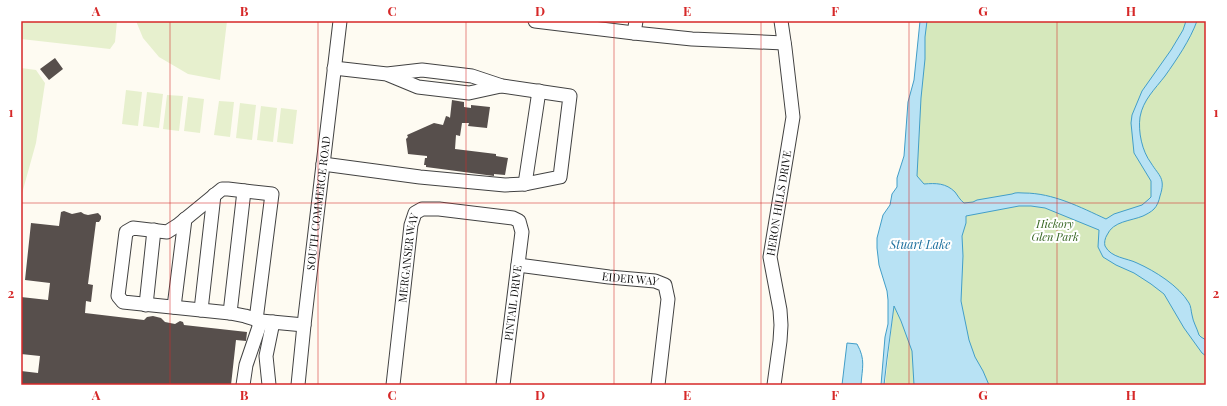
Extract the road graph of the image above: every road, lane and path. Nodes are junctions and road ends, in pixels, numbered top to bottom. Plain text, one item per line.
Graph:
1 (340, 21) edge
2 (535, 21) edge
3 (781, 21) edge
4 (635, 27) edge
5 (784, 42) junction
6 (334, 68) junction
7 (387, 74) junction
8 (502, 86) junction
9 (539, 92) junction
10 (323, 164) junction
11 (525, 184) junction
12 (244, 191) junction
13 (214, 195) junction
14 (185, 219) junction
15 (519, 221) joint
16 (154, 230) junction
17 (518, 265) junction
18 (146, 305) junction
19 (174, 308) junction
20 (201, 310) junction
21 (230, 313) junction
22 (263, 321) junction
23 (304, 325) junction
24 (243, 385) edge
25 (270, 385) edge
26 (298, 385) edge
27 (393, 385) edge
28 (503, 385) edge
29 (658, 385) edge
30 (774, 385) edge

1 - 6 street, SOUTH COMMERCE ROAD
2 - 4 street
3 - 5 street, HERON HILLS DRIVE
4 - 5 street
5 - 30 street, HERON HILLS DRIVE
6 - 7 street
6 - 10 street, SOUTH COMMERCE ROAD
7 - 8 street
7 - 8 street
8 - 9 street
9 - 11 street
9 - 11 street
10 - 11 street
10 - 23 street, SOUTH COMMERCE ROAD
12 - 13 street
12 - 21 street
12 - 22 street
13 - 14 street
13 - 20 street
14 - 16 street
14 - 19 street
15 - 17 street, PINTAIL DRIVE
15 - 27 street, MERGANSER WAY
16 - 18 street
16 - 18 street
17 - 28 street, PINTAIL DRIVE
17 - 29 street, EIDER WAY
18 - 19 street
19 - 20 street
20 - 21 street
21 - 22 street
22 - 23 street
22 - 24 street
22 - 25 street
23 - 26 street, SOUTH COMMERCE ROAD

